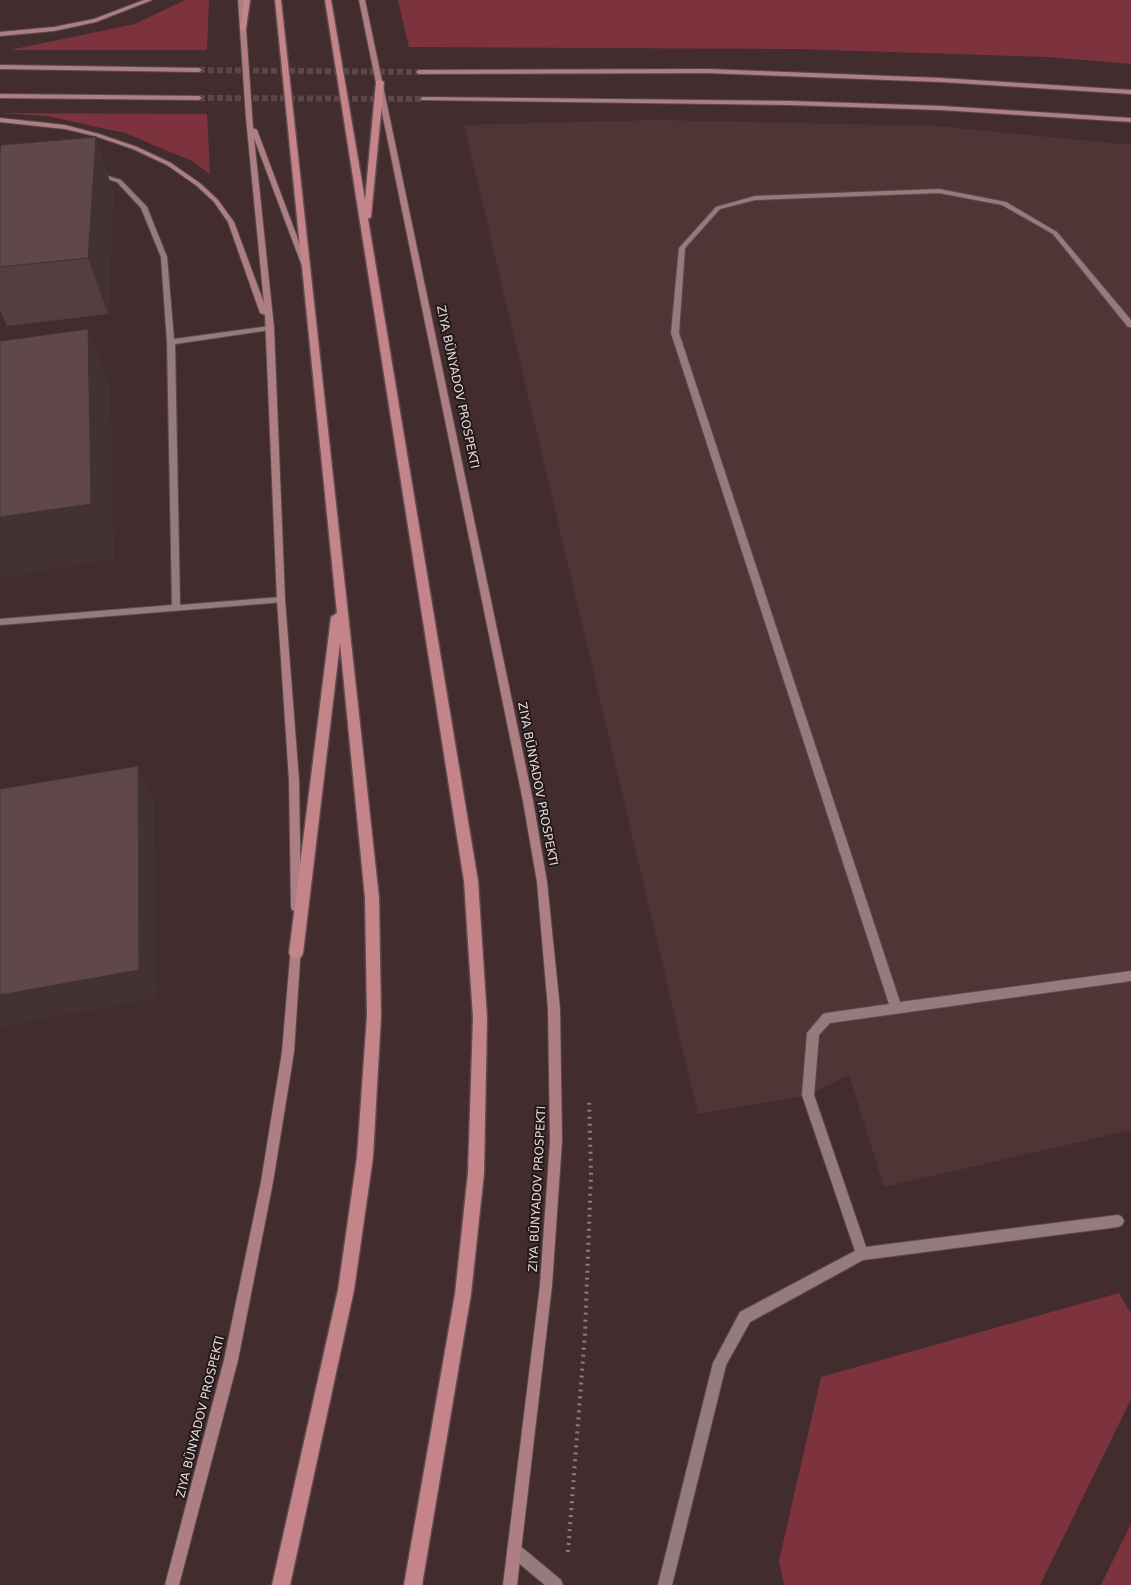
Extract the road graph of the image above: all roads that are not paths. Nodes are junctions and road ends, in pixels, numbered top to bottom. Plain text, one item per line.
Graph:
1 (150, 0) edge
2 (241, 0) edge
3 (247, 0) edge
4 (278, 0) edge
5 (328, 0) edge
6 (362, 0) edge
7 (243, 29) junction
8 (0, 34) edge
9 (0, 67) edge
10 (199, 70) tunnel mouth
11 (419, 72) tunnel mouth
12 (380, 82) junction
13 (1131, 92) edge
14 (0, 96) edge
15 (199, 98) tunnel mouth
16 (423, 99) tunnel mouth
17 (249, 118) junction
18 (0, 120) edge
19 (1131, 120) edge
20 (91, 172) edge
21 (366, 234) junction
22 (306, 268) junction
23 (1131, 326) edge
24 (270, 328) junction
25 (171, 342) junction
26 (340, 594) junction
27 (281, 600) junction
28 (176, 608) junction
29 (0, 622) edge
30 (296, 953) junction
31 (1131, 976) edge
32 (896, 1008) junction
33 (1118, 1221) dead end
34 (862, 1254) junction
35 (421, 1541) junction
36 (514, 1550) junction
37 (172, 1585) edge
38 (281, 1585) edge
39 (413, 1585) edge
40 (418, 1585) edge
41 (510, 1585) edge
42 (556, 1585) edge
43 (665, 1585) edge

1 - 8 main road
2 - 7 main road, ZIYA BÜNYADOV PROSPEKTI
3 - 7 main road
4 - 22 main road
5 - 21 main road
6 - 12 main road, ZIYA BÜNYADOV PROSPEKTI
7 - 17 main road, ZIYA BÜNYADOV PROSPEKTI
9 - 10 main road
11 - 13 main road
12 - 21 main road
12 - 36 main road, ZIYA BÜNYADOV PROSPEKTI
14 - 15 main road
16 - 19 main road
17 - 22 main road
17 - 24 main road, ZIYA BÜNYADOV PROSPEKTI
18 - 24 main road
20 - 25 lane
21 - 35 main road
22 - 26 main road
23 - 32 lane
24 - 25 lane
24 - 27 main road, ZIYA BÜNYADOV PROSPEKTI
25 - 28 lane
26 - 30 main road
26 - 38 main road
27 - 28 lane
27 - 30 main road, ZIYA BÜNYADOV PROSPEKTI
28 - 29 lane
30 - 37 main road, ZIYA BÜNYADOV PROSPEKTI
31 - 32 lane
32 - 34 lane
33 - 34 lane
34 - 43 lane
35 - 39 main road
35 - 40 main road
36 - 41 main road, ZIYA BÜNYADOV PROSPEKTI
36 - 42 lane

